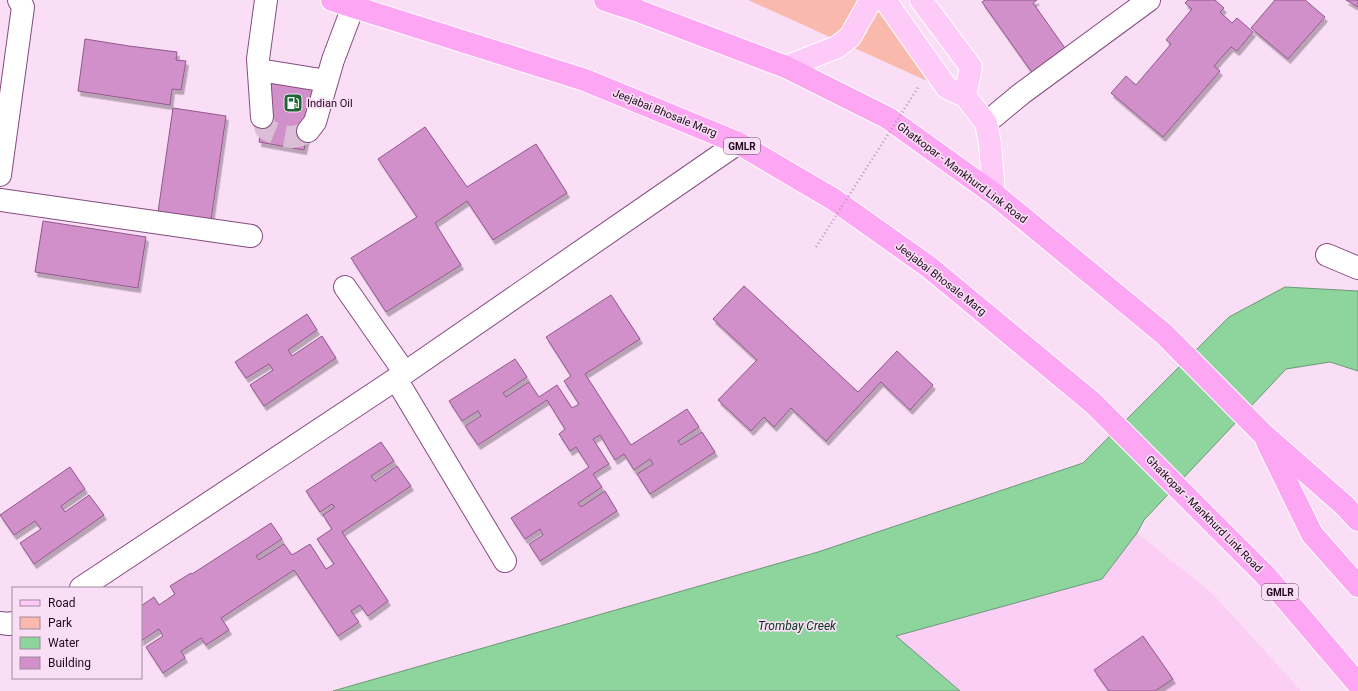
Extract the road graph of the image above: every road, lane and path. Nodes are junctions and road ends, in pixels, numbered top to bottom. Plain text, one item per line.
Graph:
1 (19, 0) edge
2 (266, 0) edge
3 (332, 0) edge
4 (605, 0) edge
5 (871, 0) edge
6 (885, 0) edge
7 (921, 0) edge
8 (1149, 0) edge
9 (353, 6) junction
10 (786, 67) junction
11 (259, 70) junction
12 (327, 81) junction
13 (919, 86) dead end
14 (966, 96) junction
15 (262, 117) tunnel mouth
16 (986, 123) junction
17 (308, 131) tunnel mouth
18 (738, 143) junction
19 (0, 175) edge
20 (994, 194) junction
21 (0, 200) edge
22 (252, 236) dead end
23 (816, 247) dead end
24 (1327, 254) dead end
25 (1358, 268) edge
26 (345, 288) dead end
27 (401, 376) junction
28 (1093, 403) joint
29 (1264, 434) junction
30 (1358, 520) edge
31 (505, 560) dead end
32 (1358, 586) edge
33 (83, 587) edge
34 (0, 623) edge
35 (12, 623) edge
36 (1358, 684) edge

1 - 19 street
2 - 11 street
3 - 9 highway, Jeejabai Bhosale Marg / GMLR
4 - 10 highway, Ghatkopar - Mankhurd Link Road
5 - 10 main road
6 - 14 main road
7 - 14 main road
8 - 16 street
9 - 12 street
9 - 18 highway, Jeejabai Bhosale Marg / GMLR
10 - 20 highway, Ghatkopar - Mankhurd Link Road
11 - 12 street
11 - 15 street
12 - 17 street
13 - 23 path, bridge
14 - 16 main road
16 - 20 main road
18 - 27 street
18 - 28 highway, Jeejabai Bhosale Marg / GMLR
20 - 29 highway, Ghatkopar - Mankhurd Link Road
21 - 22 street
24 - 25 street
26 - 27 street
27 - 31 street
27 - 33 street
28 - 36 highway, Ghatkopar - Mankhurd Link Road / GMLR
29 - 30 highway
29 - 32 highway
34 - 35 street

